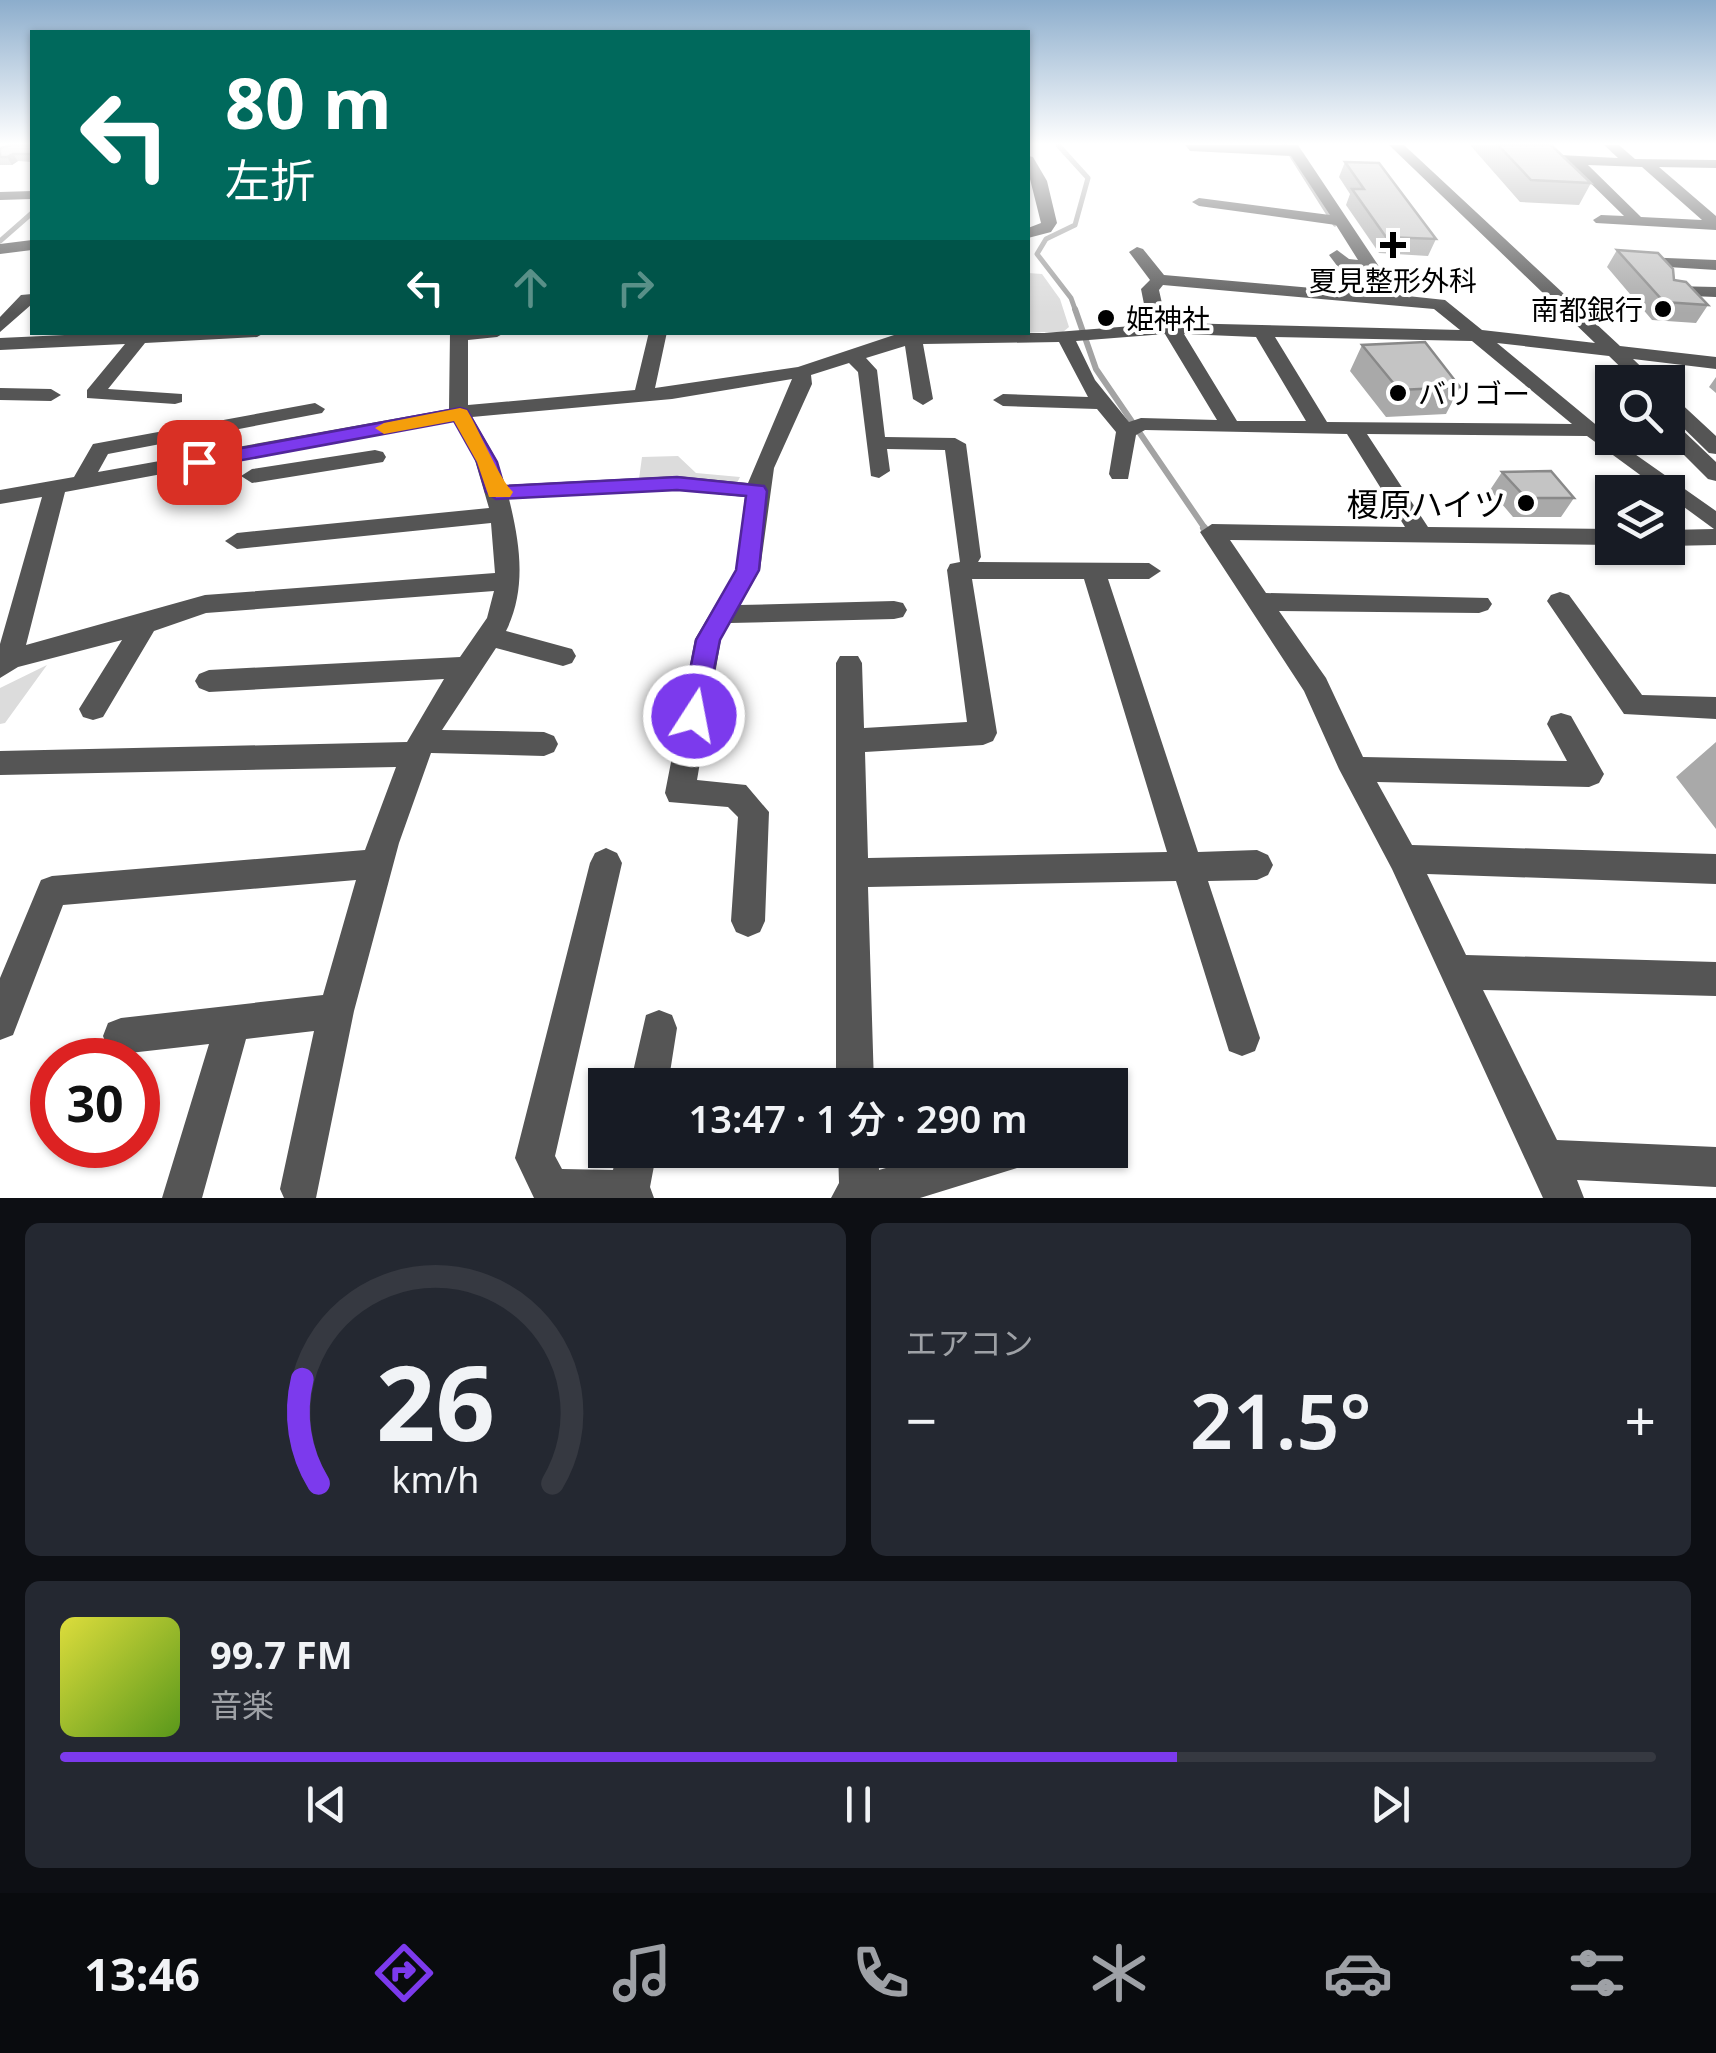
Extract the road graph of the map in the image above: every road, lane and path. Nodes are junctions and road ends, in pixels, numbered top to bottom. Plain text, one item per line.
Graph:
1 (1044, 201) edge
2 (1322, 201) edge
3 (1436, 201) edge
4 (1455, 201) edge
5 (1617, 201) edge
6 (1686, 201) edge
7 (1199, 202) dead end
8 (1634, 218) dead end
9 (1334, 220) junction
10 (1601, 220) dead end
11 (1716, 225) edge
12 (1030, 233) edge
13 (1616, 236) dead end
14 (1716, 240) edge
15 (30, 245) edge
16 (0, 248) edge
17 (1137, 252) dead end
18 (1337, 255) dead end
19 (1642, 262) edge
20 (1363, 265) junction
21 (1716, 265) edge
22 (1160, 280) junction
23 (1671, 291) edge
24 (1716, 292) edge
25 (1391, 297) junction
26 (30, 299) edge
27 (0, 327) edge
28 (1171, 328) junction
29 (1263, 333) junction
30 (170, 335) edge
31 (459, 335) edge
32 (657, 335) edge
33 (1478, 335) junction
34 (141, 336) edge
35 (911, 336) edge
36 (1078, 336) junction
37 (0, 344) edge
38 (1586, 347) junction
39 (1614, 351) junction
40 (854, 358) junction
41 (1716, 363) edge
42 (1605, 365) edge
43 (1629, 365) edge
44 (802, 372) junction
45 (0, 394) edge
46 (52, 395) dead end
47 (644, 395) junction
48 (175, 398) dead end
49 (924, 400) dead end
50 (1002, 400) dead end
51 (1102, 403) junction
52 (315, 409) dead end
53 (460, 414) junction
54 (1685, 418) edge
55 (1231, 427) junction
56 (1320, 428) junction
57 (1352, 428) junction
58 (1592, 430) junction
59 (1131, 431) junction
60 (316, 442) junction
61 (876, 443) junction
62 (1685, 444) edge
63 (1716, 448) edge
64 (376, 457) dead end
65 (312, 466) junction
66 (879, 472) dead end
67 (1120, 474) dead end
68 (1716, 474) edge
69 (252, 476) dead end
70 (81, 483) junction
71 (55, 488) junction
72 (757, 491) junction
73 (0, 497) edge
74 (498, 504) junction
75 (1716, 522) edge
76 (1421, 534) junction
77 (1595, 537) edge
78 (1685, 538) edge
79 (1716, 538) edge
80 (237, 540) dead end
81 (970, 557) dead end
82 (1093, 570) junction
83 (1149, 570) dead end
84 (507, 582) junction
85 (1560, 600) dead end
86 (1260, 602) junction
87 (1479, 604) dead end
88 (894, 610) dead end
89 (724, 613) junction
90 (145, 624) junction
91 (489, 636) junction
92 (563, 656) dead end
93 (849, 662) dead end
94 (5, 664) edge
95 (467, 667) junction
96 (209, 681) dead end
97 (1716, 708) edge
98 (93, 709) dead end
99 (1561, 724) dead end
100 (852, 741) junction
101 (544, 744) dead end
102 (420, 748) junction
103 (0, 763) edge
104 (1354, 769) junction
105 (1404, 859) junction
106 (606, 863) dead end
107 (376, 864) junction
108 (1257, 865) dead end
109 (1184, 866) junction
110 (1716, 869) edge
111 (853, 873) junction
112 (748, 921) dead end
113 (1458, 972) junction
114 (1716, 979) edge
115 (336, 1010) junction
116 (0, 1022) edge
117 (233, 1024) junction
118 (659, 1028) dead end
119 (121, 1036) dead end
120 (1242, 1038) dead end
121 (651, 1068) edge
122 (855, 1068) edge
123 (1545, 1158) junction
124 (635, 1168) edge
125 (857, 1168) edge
126 (954, 1168) edge
127 (1716, 1168) edge
128 (300, 1189) dead end
129 (551, 1193) edge
130 (632, 1194) edge
131 (855, 1196) edge
132 (182, 1198) edge
133 (1564, 1198) edge

1 - 12 street
2 - 9 street
3 - 38 street
4 - 39 street
5 - 8 street
6 - 11 street
7 - 9 street
9 - 20 street
10 - 11 street
13 - 14 street
15 - 16 street
17 - 22 street
18 - 20 street
19 - 21 street
20 - 25 street
22 - 25 street
22 - 28 street
23 - 24 street
25 - 33 street
26 - 27 street
28 - 29 street
28 - 36 street
28 - 55 street
29 - 33 street
29 - 56 street
30 - 34 street
31 - 53 street
32 - 47 street
33 - 38 street
33 - 58 street
34 - 37 street
34 - 48 street
35 - 36 street
35 - 40 street
35 - 49 street
36 - 51 street
38 - 39 street
38 - 42 street
39 - 41 street
39 - 43 street
40 - 44 street
40 - 61 street
44 - 47 street
44 - 72 street
45 - 46 street
47 - 53 street
50 - 51 street
51 - 59 street
52 - 70 street
53 - 60 street
53 - 74 street
54 - 63 street
55 - 56 street
55 - 59 street
56 - 57 street
57 - 58 street
57 - 76 street
58 - 75 street
59 - 67 street
60 - 65 street
60 - 70 street
61 - 66 street
61 - 81 street
62 - 68 street
64 - 65 street
65 - 69 street
70 - 71 street
71 - 73 street
71 - 94 street
72 - 74 street
72 - 89 street
74 - 80 street
74 - 84 street
76 - 77 street
76 - 86 street
78 - 79 street
82 - 83 street
82 - 100 street
82 - 109 street
84 - 90 street
84 - 91 street
85 - 97 street
86 - 87 street
86 - 104 street
88 - 89 street
89 - 112 street
90 - 94 street
90 - 98 street
91 - 92 street
91 - 95 street
93 - 100 street
95 - 96 street
95 - 102 street
99 - 104 street
100 - 111 street
101 - 102 street
102 - 103 street
102 - 107 street
104 - 105 street
105 - 110 street
105 - 113 street
106 - 129 street
107 - 115 street
107 - 116 street
108 - 109 street
109 - 111 street
109 - 120 street
111 - 122 street
113 - 114 street
113 - 123 street
115 - 117 street
115 - 128 street
117 - 119 street
117 - 132 street
118 - 121 street
123 - 127 street
123 - 133 street
124 - 130 street
125 - 131 street
126 - 131 street
129 - 130 street

